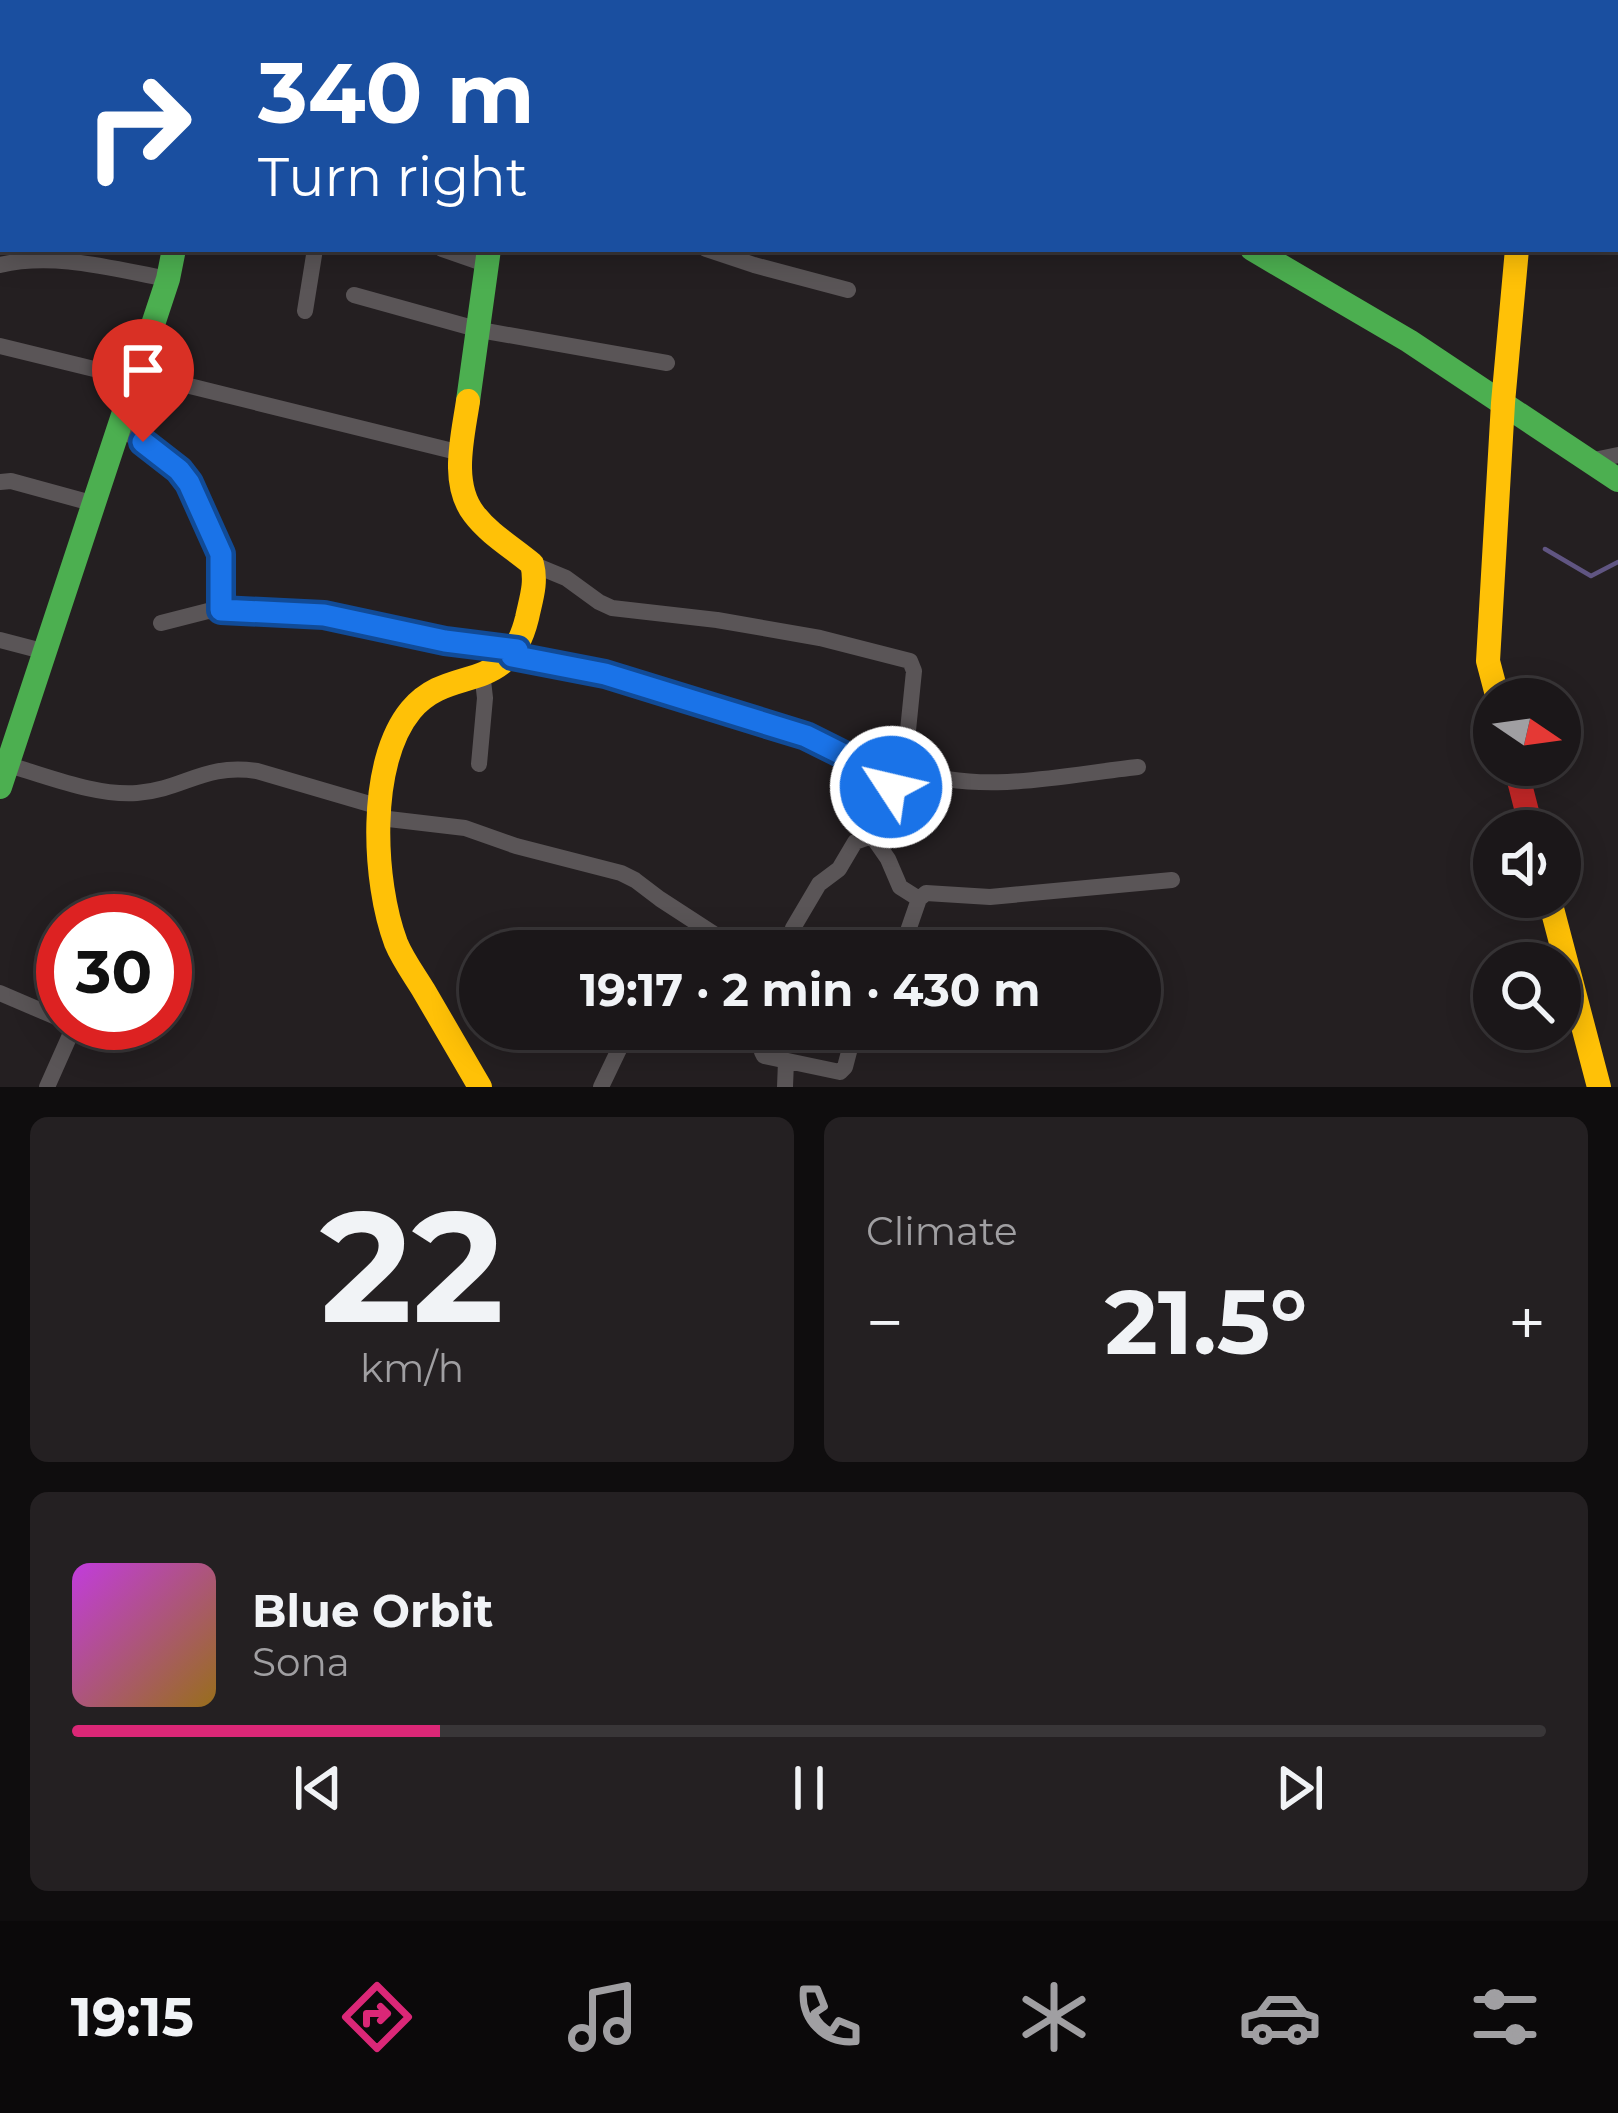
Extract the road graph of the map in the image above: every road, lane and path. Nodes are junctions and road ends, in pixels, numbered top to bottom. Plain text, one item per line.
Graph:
1 (173, 252) edge
2 (315, 252) edge
3 (715, 252) edge
4 (1517, 252) edge
5 (81, 256) edge
6 (488, 257) edge
7 (1284, 257) edge
8 (0, 265) edge
9 (168, 279) junction
10 (848, 290) dead end
11 (354, 296) dead end
12 (305, 311) dead end
13 (480, 330) junction
14 (0, 346) edge
15 (667, 363) dead end
16 (136, 376) junction
17 (1503, 403) junction
18 (120, 427) junction
19 (460, 453) junction
20 (1618, 455) edge
21 (1589, 461) junction
22 (1618, 480) edge
23 (0, 482) edge
24 (94, 504) junction
25 (532, 564) junction
26 (221, 610) junction
27 (161, 623) dead end
28 (0, 640) edge
29 (46, 652) junction
30 (514, 653) junction
31 (482, 672) junction
32 (1493, 678) edge
33 (479, 764) dead end
34 (1138, 767) dead end
35 (3, 772) edge
36 (897, 777) junction
37 (380, 813) junction
38 (872, 836) junction
39 (1172, 880) dead end
40 (919, 898) junction
41 (1555, 918) edge
42 (711, 930) edge
43 (792, 930) edge
44 (908, 930) edge
45 (0, 993) edge
46 (36, 1009) edge
47 (63, 1050) edge
48 (619, 1050) edge
49 (764, 1050) edge
50 (849, 1050) edge
51 (786, 1060) junction
52 (46, 1087) edge
53 (480, 1087) edge
54 (601, 1087) edge
55 (785, 1087) edge
56 (1599, 1087) edge

1 - 9 street
2 - 12 street
3 - 10 street
4 - 17 street
5 - 8 street
5 - 9 street
6 - 13 street
7 - 17 street
9 - 16 street
11 - 13 street
13 - 15 street
13 - 19 street
14 - 16 street
16 - 18 street
16 - 19 street
17 - 21 street
17 - 32 street
18 - 24 street
18 - 26 street
19 - 25 street
20 - 21 street
21 - 22 street
23 - 24 street
24 - 29 street
25 - 30 street
25 - 36 street
26 - 27 street
26 - 30 street
28 - 29 street
29 - 35 street
30 - 31 street
30 - 36 street
31 - 33 street
31 - 37 street
34 - 36 street
35 - 37 street
36 - 38 street
37 - 42 street
37 - 53 street
38 - 40 street
38 - 43 street
39 - 40 street
40 - 44 street
41 - 56 street
45 - 46 street
47 - 52 street
48 - 54 street
49 - 51 street
50 - 51 street
51 - 55 street

